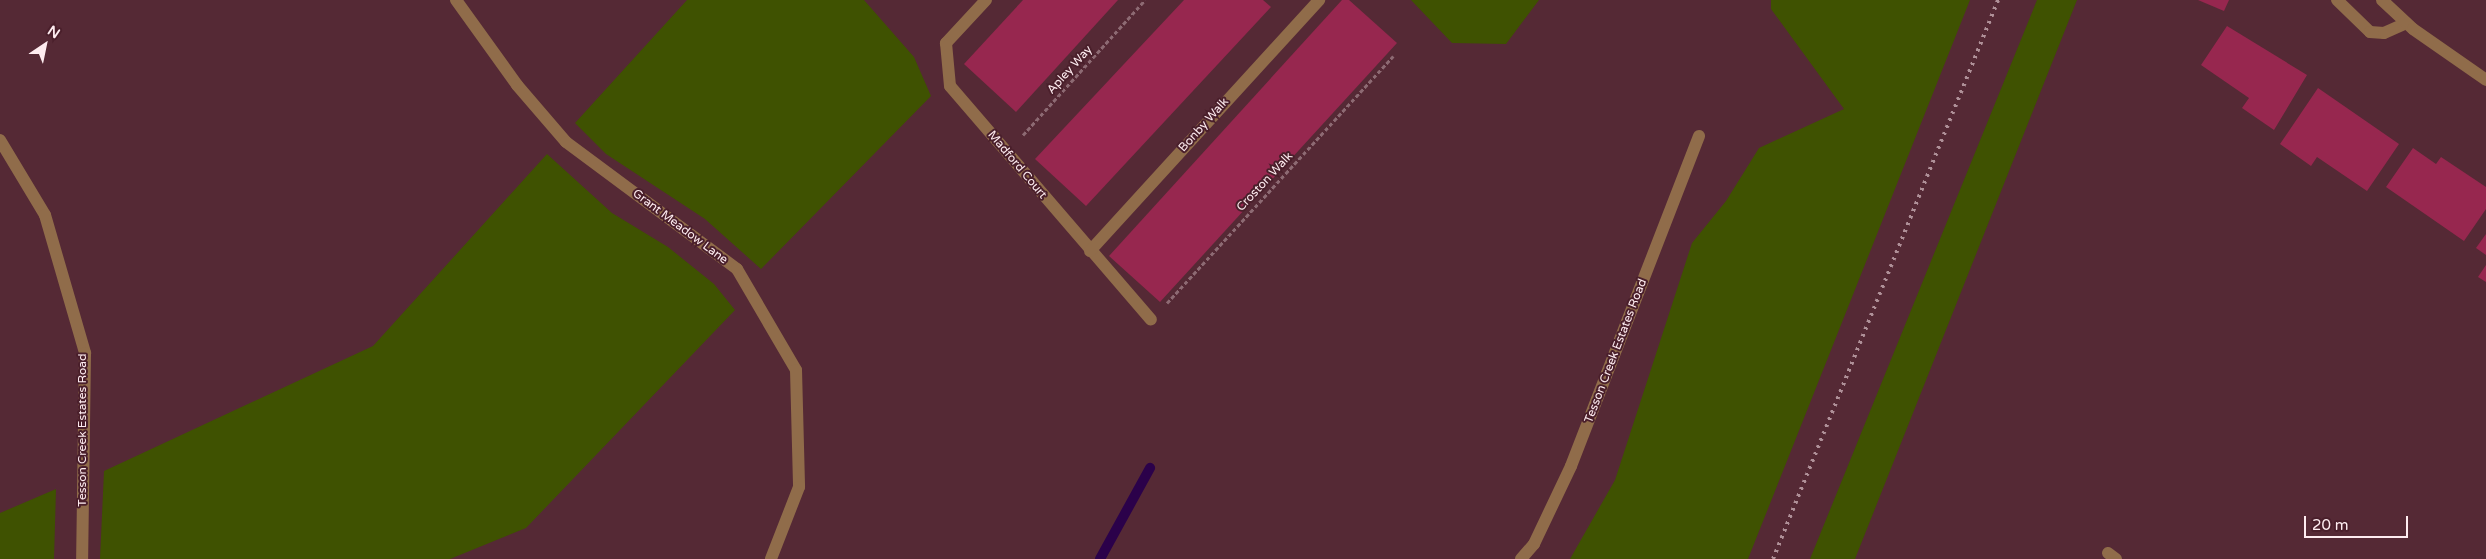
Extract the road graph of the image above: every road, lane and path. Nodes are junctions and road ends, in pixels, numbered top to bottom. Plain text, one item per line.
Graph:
1 (456, 0) edge
2 (986, 0) edge
3 (1146, 0) edge
4 (1319, 0) edge
5 (2336, 0) edge
6 (2382, 0) edge
7 (2406, 23) junction
8 (1393, 56) dead end
9 (2486, 80) edge
10 (1699, 136) dead end
11 (0, 140) edge
12 (1007, 152) junction
13 (1090, 251) junction
14 (1151, 320) joint
15 (82, 559) edge
16 (770, 559) edge
17 (1520, 559) edge

1 - 16 street, Grant Meadow Lane
2 - 12 street, Madford Court
3 - 12 path, Apley Way
4 - 13 street, Bonby Walk
5 - 7 street
6 - 7 street
7 - 9 street
8 - 14 path, Croston Walk
10 - 17 street, Tesson Creek Estates Road
11 - 15 street, Tesson Creek Estates Road
12 - 13 street, Madford Court
13 - 14 street, Madford Court

